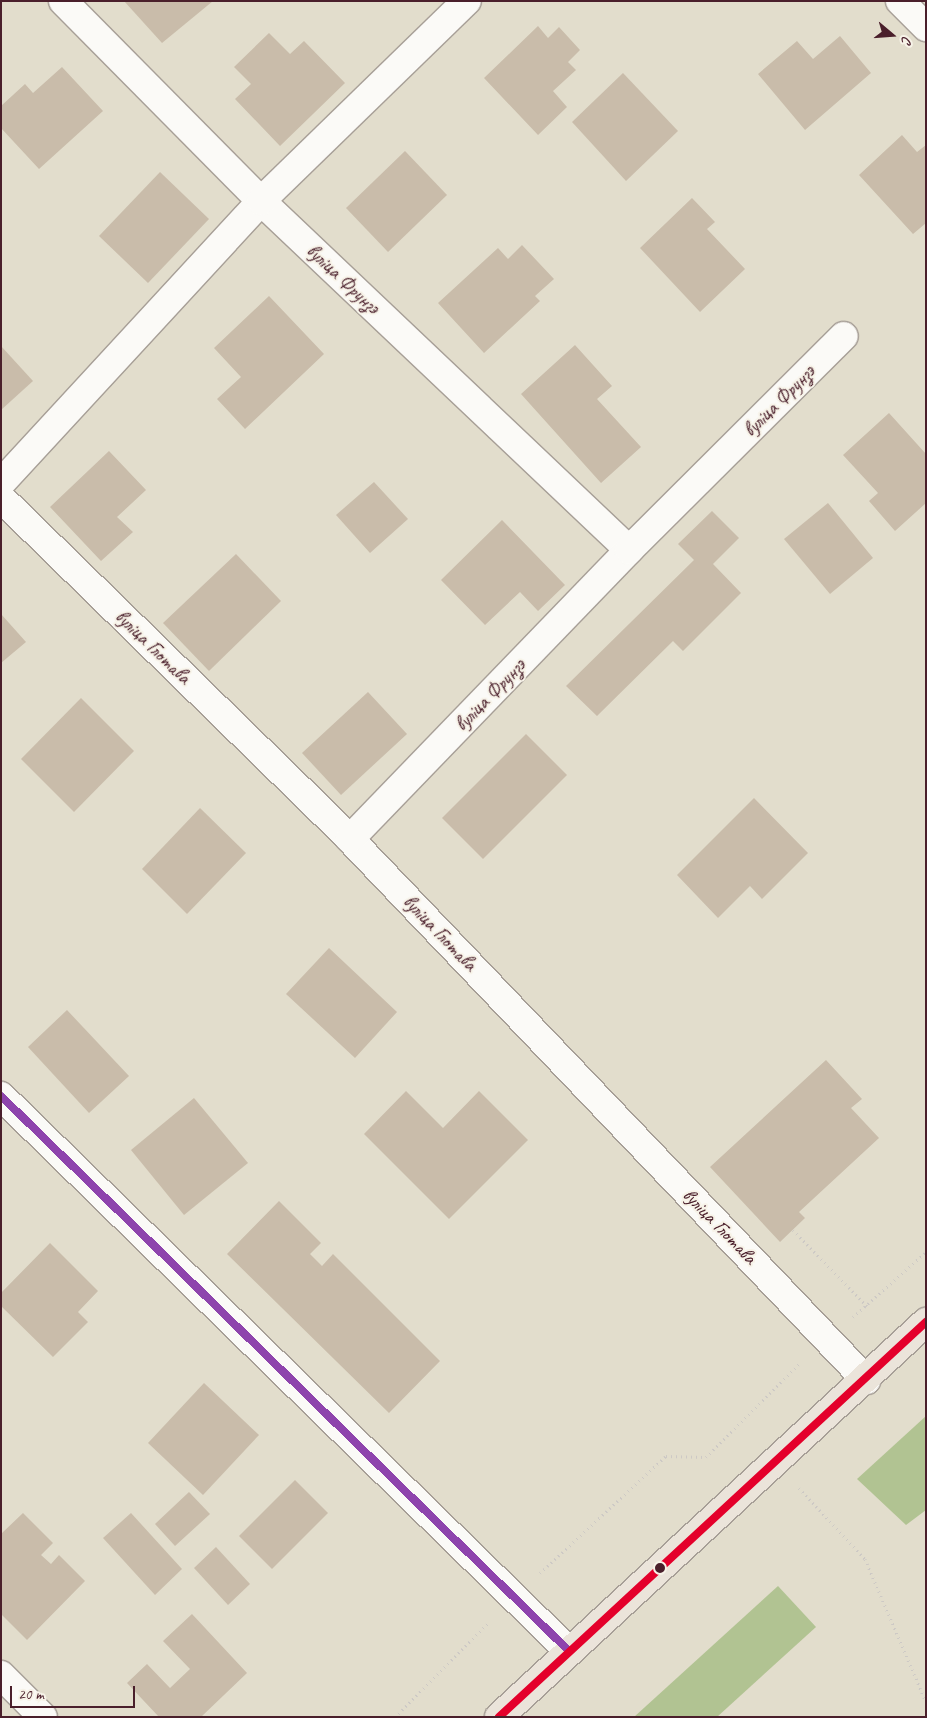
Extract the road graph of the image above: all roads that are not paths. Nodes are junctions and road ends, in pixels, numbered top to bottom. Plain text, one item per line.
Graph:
1 (63, 1) edge
2 (467, 1) edge
3 (900, 1) edge
4 (926, 27) edge
5 (261, 201) junction
6 (844, 336) dead end
7 (1, 483) edge
8 (1, 498) edge
9 (629, 550) junction
10 (350, 839) junction
11 (1, 1096) edge
12 (926, 1322) edge
13 (866, 1380) junction
14 (569, 1651) junction
15 (1, 1675) edge
16 (43, 1717) edge
17 (499, 1717) edge

1 - 5 street, вуліца Фрунзэ
2 - 5 street
3 - 4 street
5 - 7 street
5 - 9 street, вуліца Фрунзэ
6 - 9 street, вуліца Фрунзэ
8 - 10 street, вуліца Глотава
9 - 10 street, вуліца Фрунзэ
10 - 13 street, вуліца Глотава
11 - 14 street
12 - 13 main road
13 - 14 main road
14 - 17 main road
15 - 16 street

